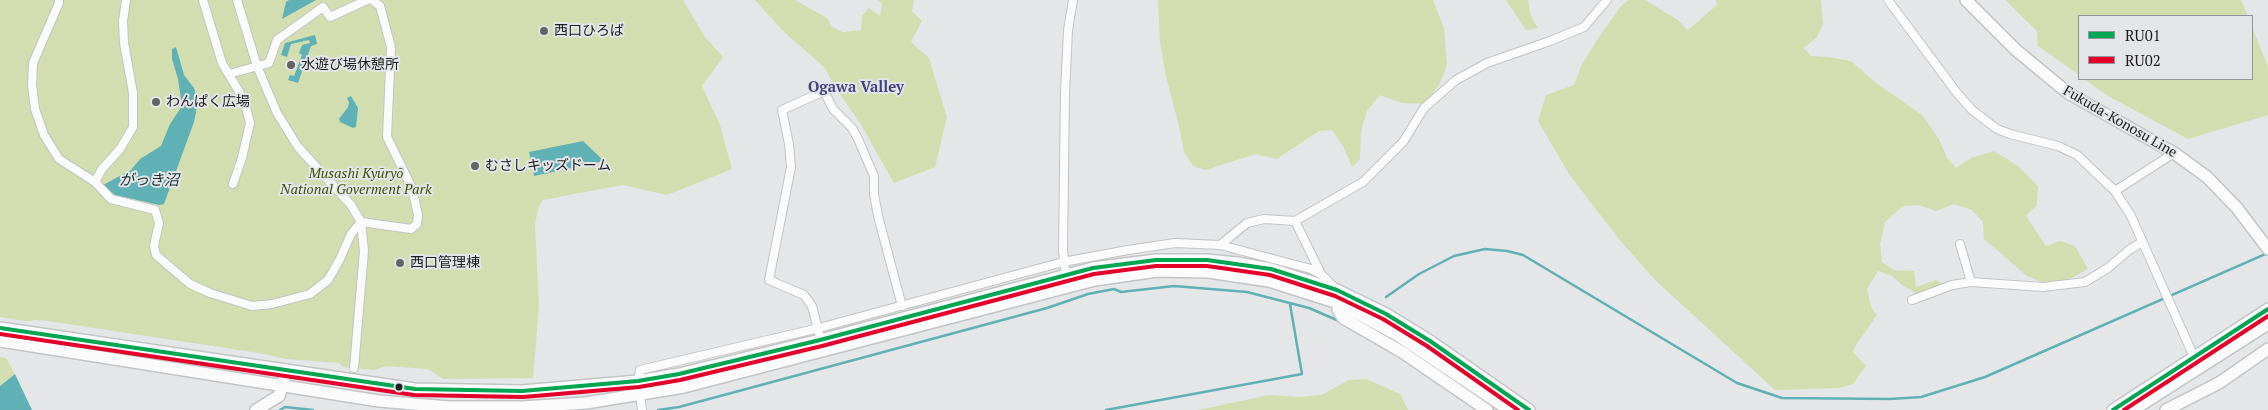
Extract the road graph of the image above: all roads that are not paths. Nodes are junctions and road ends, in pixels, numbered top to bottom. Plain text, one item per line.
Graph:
1 (59, 0) edge
2 (126, 0) edge
3 (203, 0) edge
4 (237, 0) edge
5 (366, 0) edge
6 (372, 0) edge
7 (1073, 0) edge
8 (1606, 0) edge
9 (1888, 0) edge
10 (1966, 0) edge
11 (257, 66) junction
12 (229, 74) junction
13 (2174, 153) junction
14 (95, 182) junction
15 (233, 184) dead end
16 (2115, 191) junction
17 (1295, 221) junction
18 (361, 222) junction
19 (2142, 242) junction
20 (1220, 244) junction
21 (1960, 244) dead end
22 (2268, 249) edge
23 (1063, 262) junction
24 (1064, 274) junction
25 (1322, 275) junction
26 (1971, 282) junction
27 (1067, 286) junction
28 (1337, 290) junction
29 (1912, 300) dead end
30 (1338, 303) junction
31 (1352, 304) junction
32 (902, 306) junction
33 (2268, 309) edge
34 (2268, 324) edge
35 (0, 328) edge
36 (820, 334) junction
37 (0, 341) edge
38 (2268, 349) edge
39 (2194, 357) junction
40 (354, 368) dead end
41 (286, 371) junction
42 (638, 381) junction
43 (283, 386) junction
44 (640, 396) junction
45 (256, 410) edge
46 (642, 410) edge
47 (1487, 410) edge
48 (1509, 410) edge
49 (1529, 410) edge
50 (2113, 410) edge
51 (2133, 410) edge
52 (2166, 410) edge

1 - 14 street
2 - 14 street
3 - 12 street
4 - 11 street
5 - 11 street
6 - 18 street
7 - 23 street
8 - 17 street
9 - 16 street
10 - 13 main road, Fukuda-Konosu Line
11 - 12 street
11 - 18 street
12 - 15 street
13 - 16 street
13 - 22 main road, Fukuda-Konosu Line
14 - 18 street
16 - 19 street
17 - 20 street
17 - 25 street
18 - 40 street
19 - 26 street
19 - 39 street
20 - 23 street
20 - 25 street
21 - 26 street
23 - 24 street
23 - 32 street
24 - 27 street
24 - 28 main road
24 - 36 main road
25 - 28 street
26 - 29 street
27 - 30 main road
27 - 44 main road
28 - 30 main road
28 - 31 main road
30 - 31 main road
30 - 47 main road
31 - 48 main road
31 - 49 main road
32 - 36 street
32 - 36 street
33 - 39 main road
34 - 51 main road
35 - 41 main road
36 - 42 main road
37 - 43 main road
38 - 52 main road
39 - 50 main road
41 - 42 main road
41 - 43 main road
42 - 44 street
43 - 44 main road
43 - 45 main road
44 - 46 street

